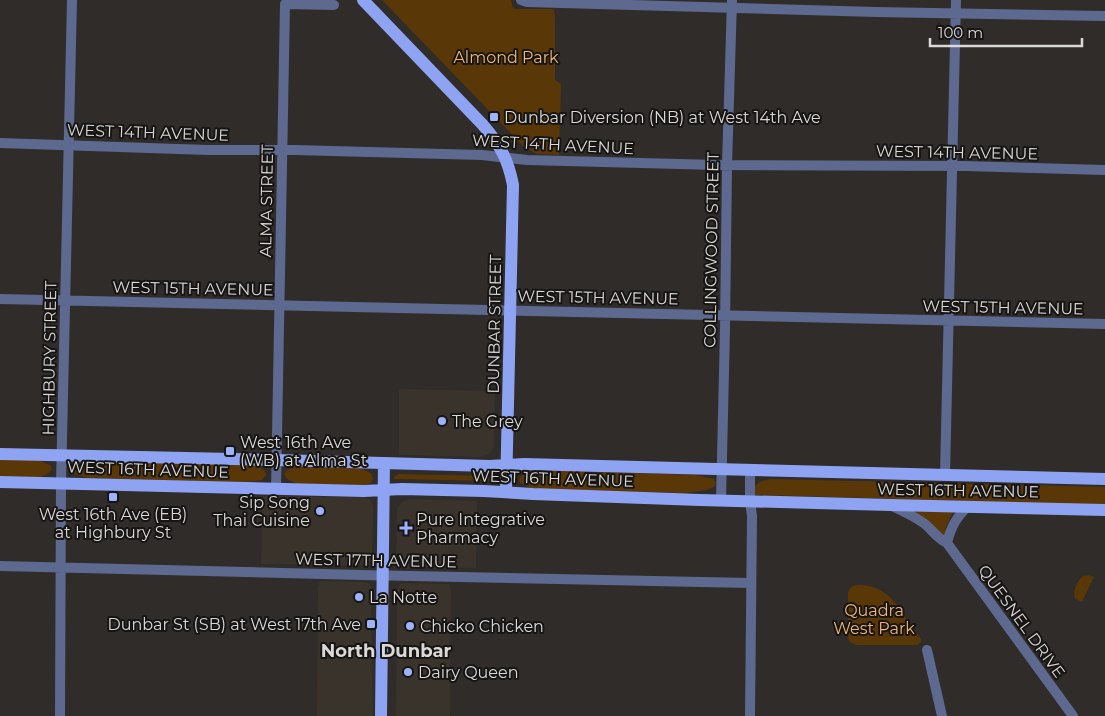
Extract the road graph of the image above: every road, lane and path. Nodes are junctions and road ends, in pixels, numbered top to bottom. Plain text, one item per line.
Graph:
1 (72, 0) edge
2 (363, 0) edge
3 (521, 0) edge
4 (956, 0) edge
5 (284, 2) edge
6 (732, 4) edge
7 (334, 5) dead end
8 (956, 13) junction
9 (1105, 16) edge
10 (0, 143) edge
11 (69, 145) junction
12 (282, 150) junction
13 (506, 158) junction
14 (727, 166) junction
15 (953, 166) junction
16 (1105, 170) edge
17 (0, 299) edge
18 (65, 300) junction
19 (279, 305) junction
20 (511, 310) junction
21 (725, 315) junction
22 (948, 320) junction
23 (1105, 324) edge
24 (0, 454) edge
25 (62, 456) junction
26 (276, 460) junction
27 (384, 463) junction
28 (507, 465) junction
29 (722, 470) junction
30 (750, 470) junction
31 (945, 475) junction
32 (1105, 479) edge
33 (0, 482) edge
34 (61, 483) junction
35 (276, 489) junction
36 (384, 490) junction
37 (506, 492) junction
38 (721, 500) junction
39 (750, 501) junction
40 (891, 505) junction
41 (967, 507) junction
42 (1105, 510) edge
43 (947, 543) junction
44 (0, 566) edge
45 (61, 567) junction
46 (383, 576) junction
47 (750, 583) junction
48 (928, 650) dead end
49 (60, 716) edge
50 (382, 716) edge
51 (750, 716) edge
52 (942, 716) edge
53 (1074, 716) edge

1 - 11 street, HIGHBURY STREET
2 - 13 main road, DUNBAR STREET
3 - 6 street
4 - 8 street
5 - 7 street
5 - 12 street, ALMA STREET
6 - 8 street
6 - 14 street, COLLINGWOOD STREET
8 - 9 street
8 - 15 street
10 - 11 street, WEST 14TH AVENUE
11 - 12 street, WEST 14TH AVENUE
11 - 18 street, HIGHBURY STREET
12 - 13 street, WEST 14TH AVENUE
12 - 19 street, ALMA STREET
13 - 14 street, WEST 14TH AVENUE
13 - 20 main road, DUNBAR STREET
14 - 15 street, WEST 14TH AVENUE
14 - 21 street, COLLINGWOOD STREET
15 - 16 street, WEST 14TH AVENUE
15 - 22 street
17 - 18 street, WEST 15TH AVENUE
18 - 19 street, WEST 15TH AVENUE
18 - 25 street, HIGHBURY STREET
19 - 20 street, WEST 15TH AVENUE
19 - 26 street, ALMA STREET
20 - 21 street, WEST 15TH AVENUE
20 - 28 main road, DUNBAR STREET
21 - 22 street, WEST 15TH AVENUE
21 - 29 street, COLLINGWOOD STREET
22 - 23 street, WEST 15TH AVENUE
22 - 31 street
24 - 25 main road, WEST 16TH AVENUE
25 - 26 main road, WEST 16TH AVENUE
25 - 34 street, HIGHBURY STREET
26 - 27 main road, WEST 16TH AVENUE
26 - 35 street, ALMA STREET
27 - 28 main road, WEST 16TH AVENUE
27 - 36 main road
28 - 29 main road, WEST 16TH AVENUE
28 - 37 main road, DUNBAR STREET
29 - 30 main road, WEST 16TH AVENUE
29 - 38 street, COLLINGWOOD STREET
30 - 31 main road, WEST 16TH AVENUE
30 - 39 street
31 - 32 main road, WEST 16TH AVENUE
33 - 34 main road, WEST 16TH AVENUE
34 - 35 main road, WEST 16TH AVENUE
34 - 45 street, HIGHBURY STREET
35 - 36 main road, WEST 16TH AVENUE
36 - 37 main road, WEST 16TH AVENUE
36 - 46 main road
37 - 38 main road, WEST 16TH AVENUE
38 - 39 main road, WEST 16TH AVENUE
39 - 40 main road, WEST 16TH AVENUE
39 - 47 street
40 - 41 main road, WEST 16TH AVENUE
40 - 43 street, QUESNEL DRIVE
41 - 42 main road, WEST 16TH AVENUE
41 - 43 street
43 - 53 street, QUESNEL DRIVE
44 - 45 street, WEST 17TH AVENUE
45 - 46 street, WEST 17TH AVENUE
45 - 49 street, HIGHBURY STREET
46 - 47 street, WEST 17TH AVENUE
46 - 50 main road
47 - 51 street
48 - 52 street

